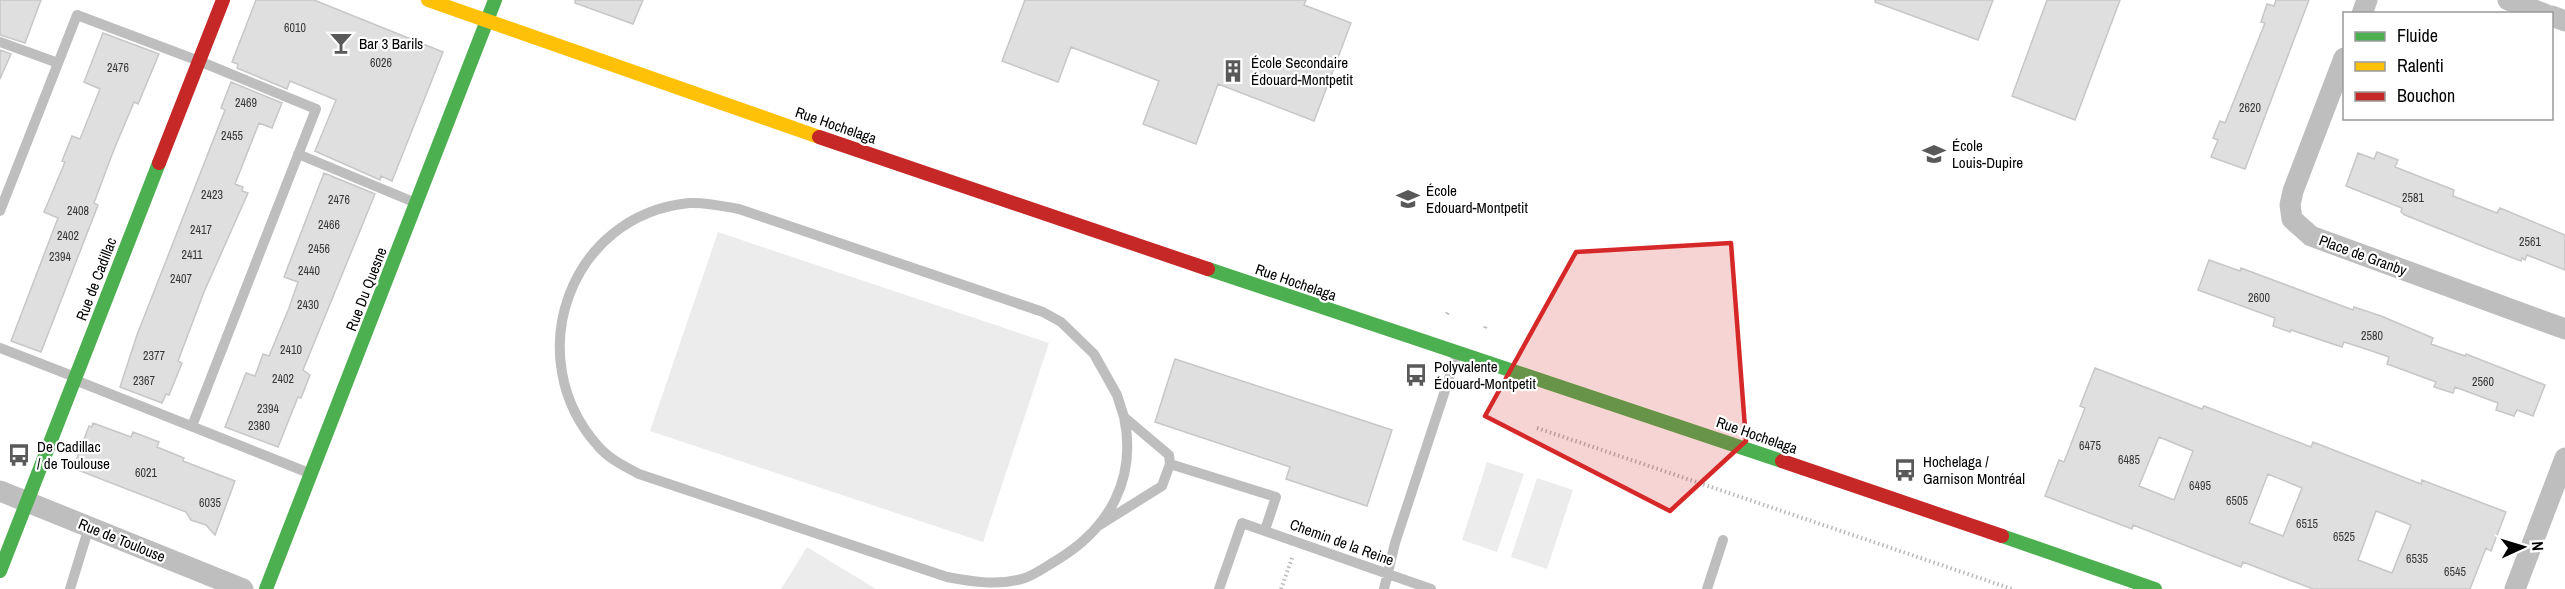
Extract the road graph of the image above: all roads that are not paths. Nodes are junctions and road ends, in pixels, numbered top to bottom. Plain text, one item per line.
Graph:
1 (223, 0) edge
2 (428, 0) edge
3 (495, 0) edge
4 (2508, 0) edge
5 (2540, 12) edge
6 (486, 22) junction
7 (0, 42) edge
8 (199, 61) junction
9 (2343, 61) edge
10 (58, 63) junction
11 (298, 154) junction
12 (417, 203) junction
13 (0, 211) edge
14 (2565, 329) edge
15 (0, 348) edge
16 (1457, 354) junction
17 (75, 379) junction
18 (1124, 417) junction
19 (192, 426) junction
20 (2565, 458) edge
21 (1170, 464) junction
22 (312, 474) junction
23 (0, 491) edge
24 (2559, 492) edge
25 (27, 502) junction
26 (1098, 526) junction
27 (89, 527) junction
28 (1265, 531) junction
29 (1723, 540) dead end
30 (0, 571) edge
31 (1387, 574) junction
32 (70, 589) edge
33 (243, 589) edge
34 (266, 589) edge
35 (1219, 589) edge
36 (1384, 589) edge
37 (1431, 589) edge
38 (1707, 589) edge
39 (2155, 589) edge
40 (2515, 589) edge

1 - 8 main road, Rue de Cadillac
2 - 6 main road, Rue Hochelaga
3 - 6 main road, Rue Du Quesne
4 - 5 street
6 - 12 main road, Rue Du Quesne
6 - 16 main road, Rue Hochelaga
7 - 10 lane
8 - 10 lane
8 - 11 lane
8 - 17 main road, Rue de Cadillac
9 - 14 street, Place de Granby
10 - 13 lane
11 - 12 lane
11 - 19 lane
12 - 22 main road, Rue Du Quesne
15 - 17 lane
16 - 31 lane
16 - 39 main road, Rue Hochelaga
17 - 19 lane
17 - 25 main road, Rue de Cadillac
18 - 21 lane
18 - 26 lane
18 - 26 lane
19 - 22 lane
20 - 24 street
21 - 26 lane
21 - 28 lane
22 - 34 main road, Rue Du Quesne
23 - 25 street, Rue de Toulouse
24 - 40 street
25 - 27 street, Rue de Toulouse
25 - 30 main road, Rue de Cadillac
27 - 32 lane
27 - 33 street, Rue de Toulouse
28 - 31 lane, Chemin de la Reine
28 - 35 lane, Chemin de la Reine
29 - 38 lane
31 - 36 lane
31 - 37 lane, Chemin de la Reine

